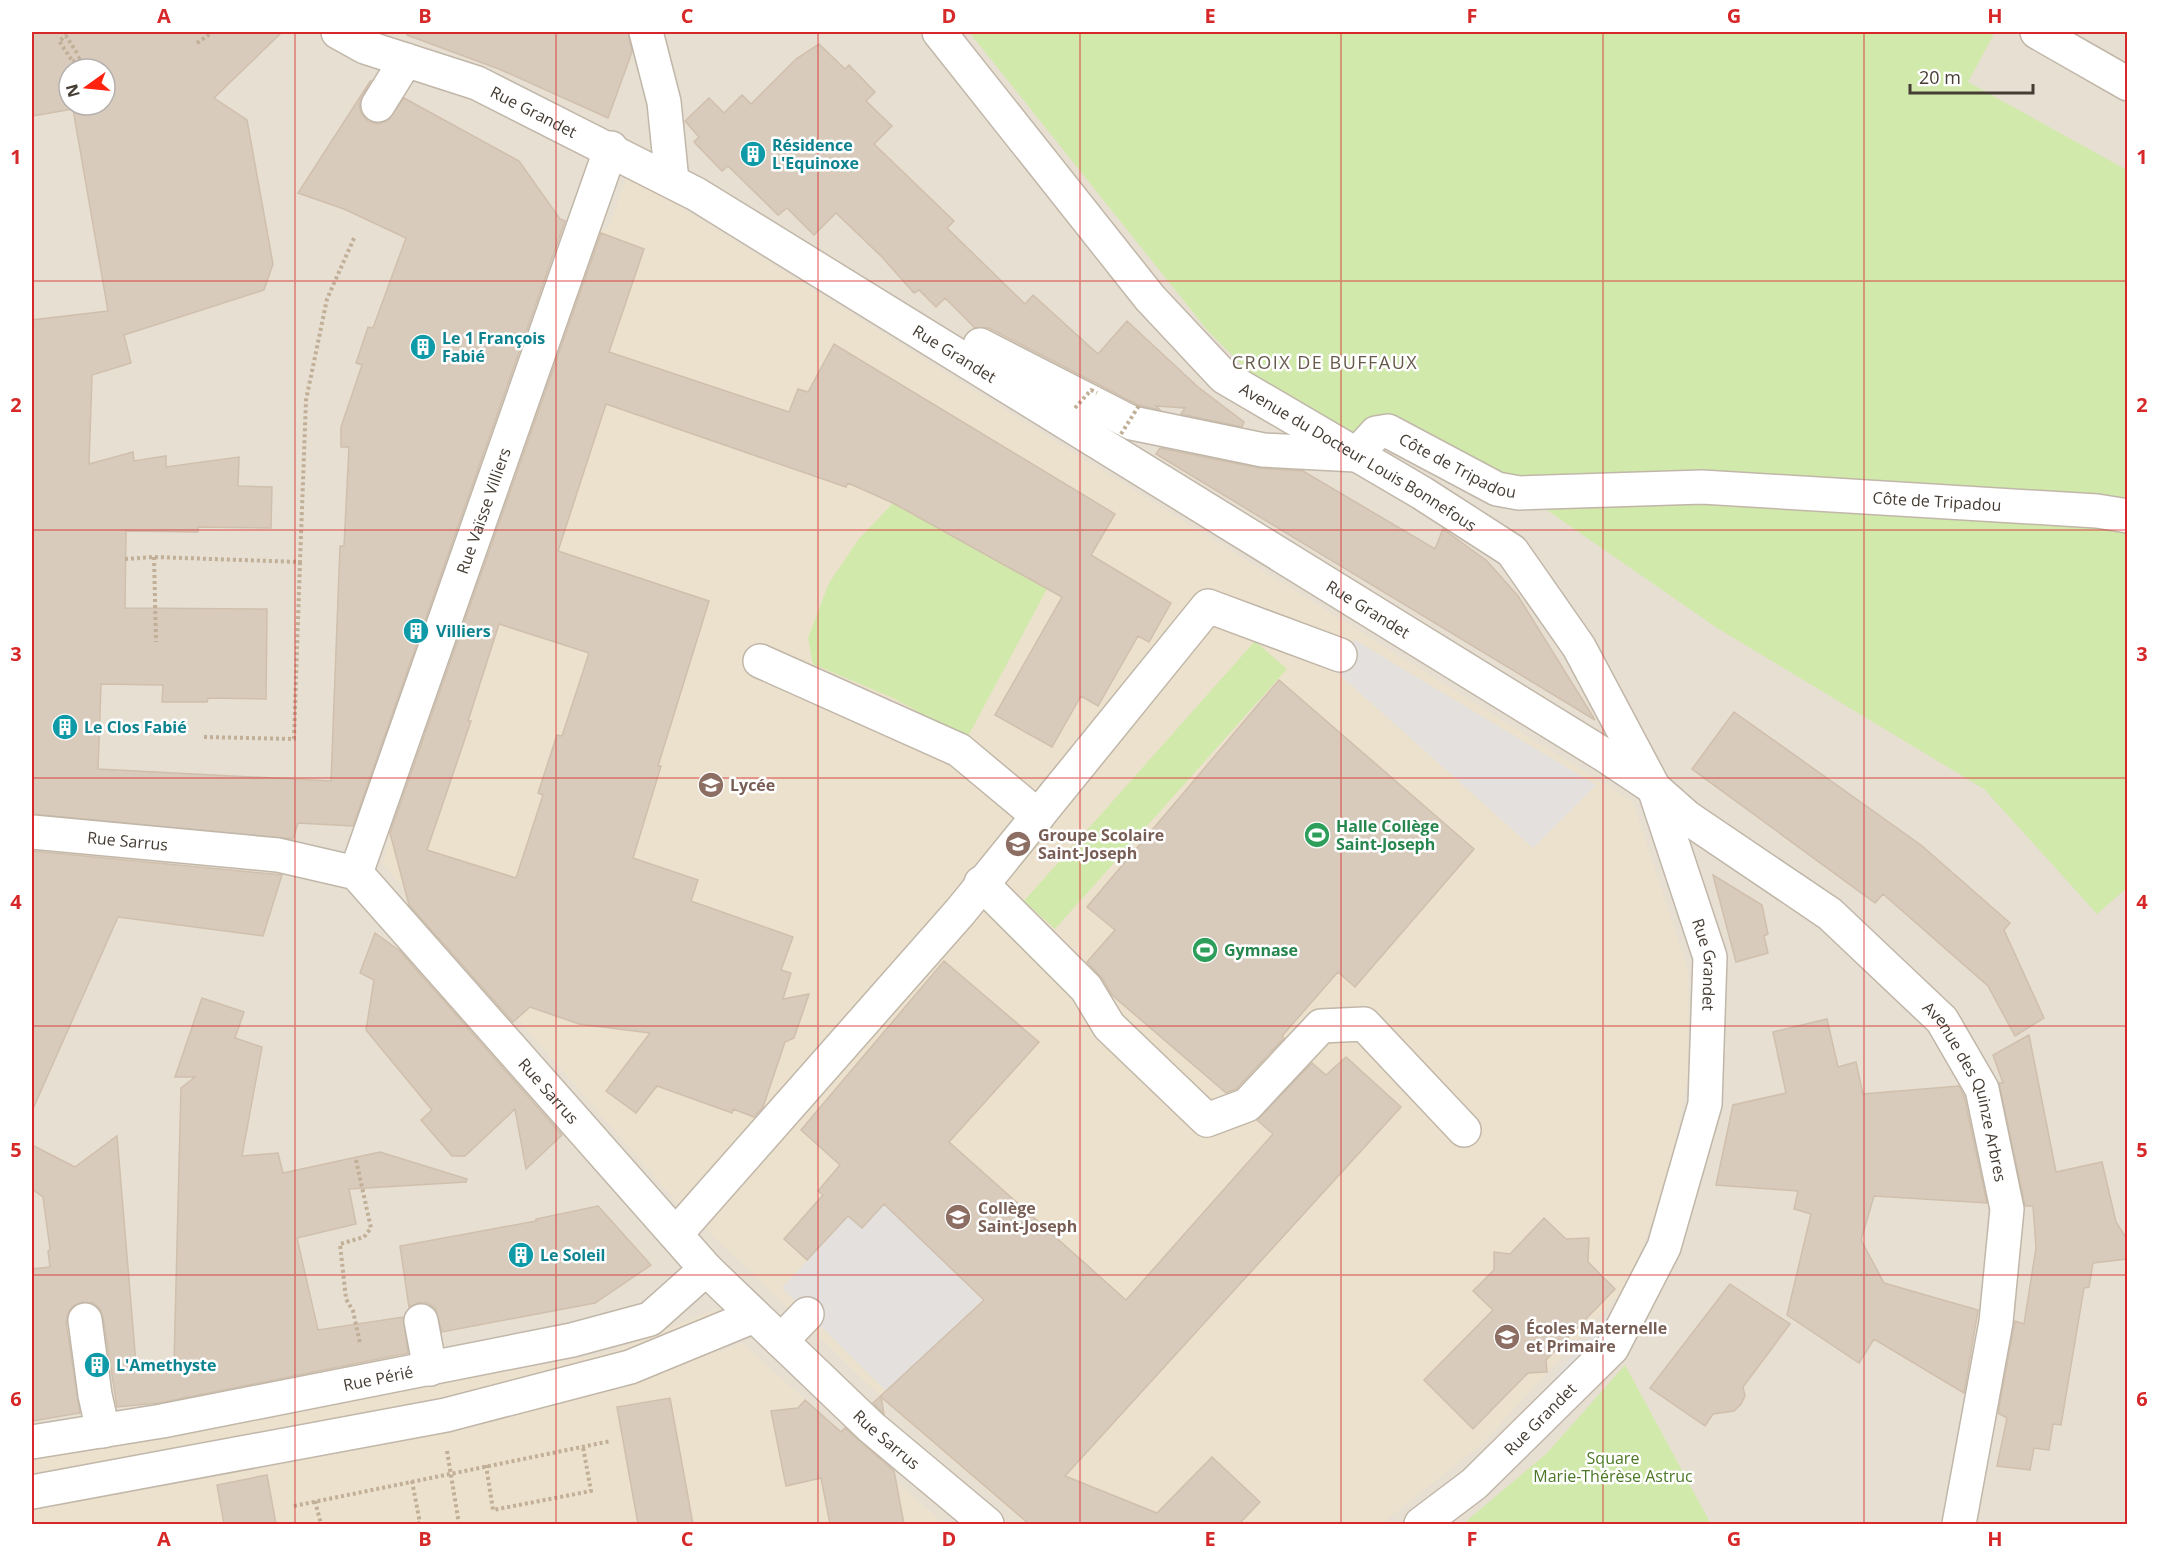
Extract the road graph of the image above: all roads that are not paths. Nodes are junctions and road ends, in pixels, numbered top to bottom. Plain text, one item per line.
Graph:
1 (338, 32) edge
2 (645, 32) edge
3 (939, 32) edge
4 (2037, 32) edge
5 (406, 60) junction
6 (2127, 84) edge
7 (378, 105) dead end
8 (610, 148) junction
9 (672, 181) junction
10 (834, 280) junction
11 (1356, 455) junction
12 (2127, 516) edge
13 (1340, 655) dead end
14 (760, 661) dead end
15 (1622, 728) junction
16 (1606, 756) junction
17 (1654, 788) junction
18 (1038, 816) junction
19 (32, 832) edge
20 (356, 873) junction
21 (981, 883) junction
22 (1464, 1130) dead end
23 (676, 1234) junction
24 (706, 1269) junction
25 (807, 1314) dead end
26 (754, 1316) junction
27 (84, 1320) dead end
28 (421, 1321) dead end
29 (781, 1341) junction
30 (430, 1369) junction
31 (71, 1378) dead end
32 (103, 1431) junction
33 (32, 1442) edge
34 (32, 1492) edge
35 (987, 1524) edge
36 (1421, 1524) edge
37 (1959, 1524) edge

1 - 5 street, Rue Grandet
2 - 9 street
3 - 11 street, Avenue du Docteur Louis Bonnefous
4 - 6 street
5 - 7 street
5 - 8 street, Rue Grandet
8 - 9 street, Rue Grandet
8 - 20 street, Rue Vaïsse Villiers
9 - 10 street, Rue Grandet
10 - 11 street
10 - 16 street, Rue Grandet
11 - 12 street, Côte de Tripadou
11 - 15 street, Avenue du Docteur Louis Bonnefous
13 - 18 street
14 - 18 street
15 - 16 street
15 - 17 street, Avenue du Docteur Louis Bonnefous
16 - 17 street, Rue Grandet
17 - 36 street, Rue Grandet
17 - 37 street, Avenue des Quinze Arbres
18 - 21 street
19 - 20 street, Rue Sarrus
20 - 23 street, Rue Sarrus
21 - 22 street
21 - 23 street
23 - 24 street, Rue Sarrus
24 - 26 street, Rue Sarrus
24 - 30 street, Rue Périé
25 - 29 street
26 - 29 street, Rue Sarrus
26 - 34 street
27 - 32 street
28 - 30 street
29 - 35 street, Rue Sarrus
30 - 32 street, Rue Périé
31 - 32 street
32 - 33 street, Rue Périé

